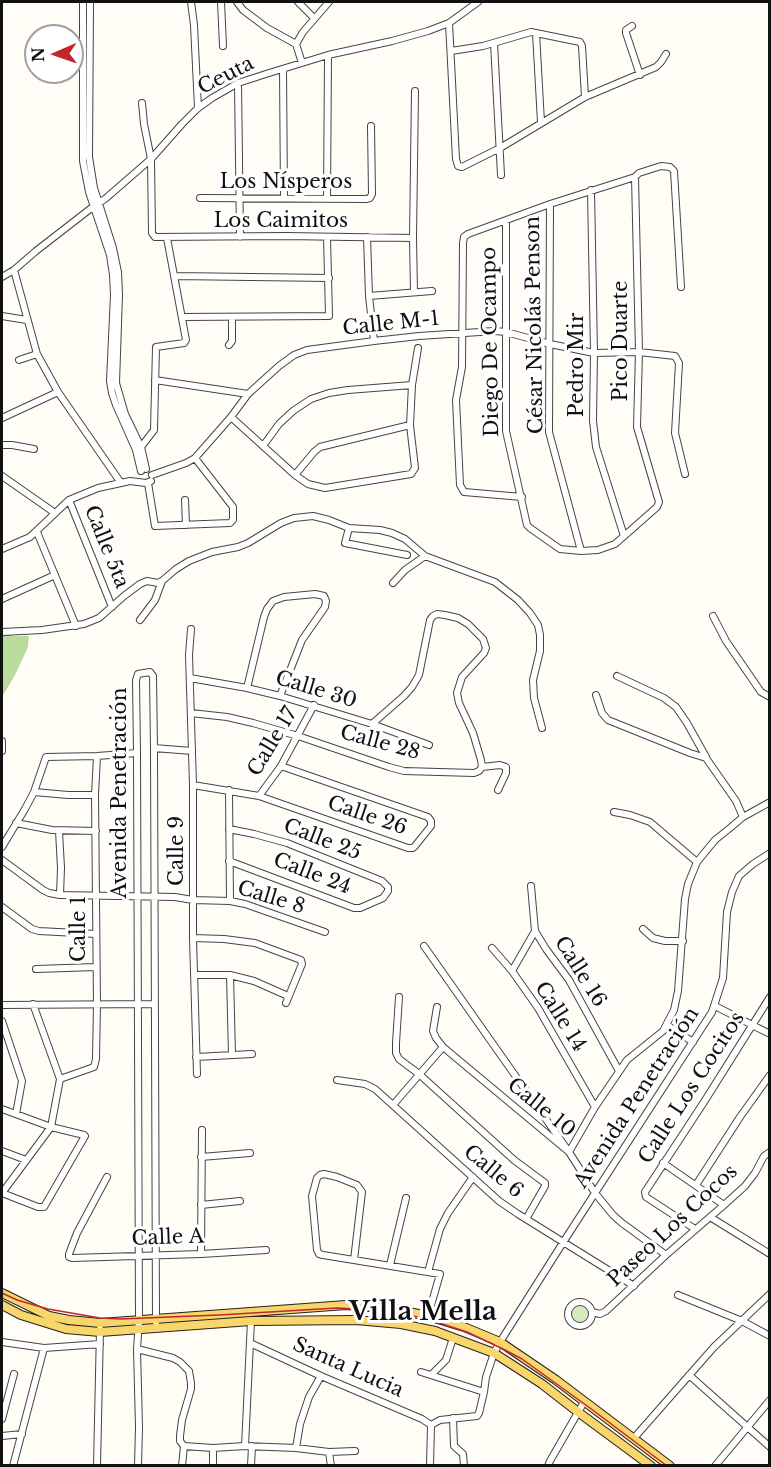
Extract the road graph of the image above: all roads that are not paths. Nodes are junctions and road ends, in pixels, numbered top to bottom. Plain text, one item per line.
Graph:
1 (83, 2) edge
2 (90, 2) edge
3 (191, 2) edge
4 (220, 2) edge
5 (237, 2) edge
6 (298, 2) edge
7 (329, 2) edge
8 (478, 2) edge
9 (315, 18) junction
10 (449, 23) junction
11 (632, 26) dead end
12 (536, 33) junction
13 (494, 43) junction
14 (296, 44) junction
15 (223, 46) dead end
16 (451, 51) junction
17 (666, 54) dead end
18 (328, 55) junction
19 (302, 63) junction
20 (283, 69) junction
21 (640, 75) junction
22 (238, 83) junction
23 (415, 91) dead end
24 (585, 97) junction
25 (142, 103) dead end
26 (198, 108) junction
27 (541, 122) junction
28 (371, 126) dead end
29 (500, 148) junction
30 (151, 159) junction
31 (501, 175) dead end
32 (635, 177) junction
33 (591, 190) junction
34 (200, 198) dead end
35 (240, 198) junction
36 (284, 198) junction
37 (327, 198) junction
38 (550, 204) junction
39 (97, 205) junction
40 (506, 221) junction
41 (240, 237) junction
42 (327, 237) junction
43 (367, 237) junction
44 (167, 238) junction
45 (413, 238) junction
46 (14, 270) junction
47 (174, 276) junction
48 (2, 277) edge
49 (329, 278) junction
50 (681, 287) dead end
51 (432, 291) dead end
52 (414, 292) junction
53 (369, 296) junction
54 (2, 316) edge
55 (182, 317) junction
56 (232, 317) junction
57 (27, 320) junction
58 (506, 332) junction
59 (461, 333) junction
60 (374, 341) junction
61 (550, 344) junction
62 (229, 345) dead end
63 (418, 348) dead end
64 (639, 352) junction
65 (594, 353) junction
66 (37, 354) junction
67 (19, 360) dead end
68 (155, 380) junction
69 (412, 385) junction
70 (58, 392) junction
71 (248, 394) junction
72 (231, 417) junction
73 (2, 418) edge
74 (410, 425) junction
75 (2, 445) edge
76 (263, 446) junction
77 (141, 447) junction
78 (34, 448) dead end
79 (195, 458) junction
80 (142, 471) junction
81 (685, 474) dead end
82 (152, 475) junction
83 (2, 476) edge
84 (296, 476) junction
85 (130, 481) junction
86 (121, 483) junction
87 (145, 483) junction
88 (522, 497) junction
89 (69, 500) junction
90 (185, 500) dead end
91 (56, 513) junction
92 (186, 525) junction
93 (349, 528) junction
94 (37, 532) junction
95 (624, 536) junction
96 (2, 549) edge
97 (581, 551) junction
98 (407, 555) dead end
99 (425, 556) junction
100 (55, 575) junction
101 (162, 581) junction
102 (393, 583) dead end
103 (2, 598) edge
104 (112, 607) junction
105 (713, 616) dead end
106 (140, 620) dead end
107 (76, 626) junction
108 (191, 629) dead end
109 (2, 632) edge
110 (616, 676) dead end
111 (190, 678) junction
112 (248, 688) junction
113 (596, 695) dead end
114 (280, 696) junction
115 (770, 697) edge
116 (314, 705) junction
117 (191, 713) junction
118 (372, 724) junction
119 (542, 728) dead end
120 (298, 736) junction
121 (2, 741) edge
122 (429, 746) dead end
123 (154, 748) junction
124 (2, 751) edge
125 (192, 751) junction
126 (137, 753) junction
127 (97, 756) junction
128 (706, 758) junction
129 (281, 766) junction
130 (482, 767) junction
131 (193, 785) junction
132 (229, 790) junction
133 (498, 790) dead end
134 (34, 792) junction
135 (95, 795) junction
136 (259, 796) junction
137 (770, 802) edge
138 (614, 812) dead end
139 (743, 817) junction
140 (16, 823) junction
141 (229, 829) junction
142 (59, 831) junction
143 (96, 831) junction
144 (2, 848) edge
145 (768, 857) edge
146 (2, 860) edge
147 (229, 861) junction
148 (697, 862) junction
149 (531, 886) dead end
150 (60, 895) junction
151 (96, 895) junction
152 (137, 895) junction
153 (155, 896) junction
154 (383, 898) joint
155 (194, 900) junction
156 (230, 901) junction
157 (2, 907) edge
158 (643, 929) dead end
159 (535, 931) junction
160 (325, 932) dead end
161 (96, 934) junction
162 (193, 938) junction
163 (683, 941) junction
164 (424, 946) dead end
165 (492, 948) dead end
166 (96, 967) junction
167 (36, 969) dead end
168 (512, 971) junction
169 (194, 975) junction
170 (230, 975) junction
171 (399, 997) dead end
172 (770, 997) edge
173 (33, 1004) junction
174 (97, 1004) junction
175 (138, 1004) junction
176 (155, 1004) junction
177 (2, 1005) edge
178 (716, 1006) junction
179 (437, 1007) dead end
180 (2, 1021) edge
181 (667, 1025) junction
182 (752, 1025) junction
183 (770, 1034) edge
184 (693, 1042) junction
185 (443, 1047) junction
186 (252, 1054) dead end
187 (232, 1055) junction
188 (196, 1057) junction
189 (619, 1071) junction
190 (197, 1074) dead end
191 (419, 1074) junction
192 (770, 1075) edge
193 (60, 1079) junction
194 (337, 1080) dead end
195 (393, 1105) junction
196 (595, 1107) junction
197 (2, 1109) edge
198 (16, 1114) junction
199 (51, 1127) junction
200 (202, 1130) dead end
201 (2, 1150) edge
202 (569, 1152) junction
203 (770, 1152) edge
204 (250, 1153) dead end
205 (201, 1157) junction
206 (26, 1160) junction
207 (663, 1163) junction
208 (107, 1177) dead end
209 (473, 1177) junction
210 (696, 1185) junction
211 (2, 1193) edge
212 (595, 1193) junction
213 (406, 1198) dead end
214 (240, 1201) dead end
215 (201, 1205) junction
216 (724, 1205) junction
217 (710, 1217) junction
218 (526, 1219) junction
219 (695, 1229) junction
220 (564, 1241) junction
221 (266, 1250) dead end
222 (201, 1254) junction
223 (770, 1254) edge
224 (666, 1255) junction
225 (138, 1256) junction
226 (156, 1256) junction
227 (354, 1260) junction
228 (390, 1265) junction
229 (428, 1272) junction
230 (634, 1286) junction
231 (2, 1293) edge
232 (770, 1294) edge
233 (678, 1295) dead end
234 (2, 1305) edge
235 (592, 1312) dead end
236 (428, 1316) junction
237 (156, 1318) junction
238 (251, 1321) junction
239 (741, 1321) junction
240 (139, 1325) junction
241 (100, 1327) junction
242 (156, 1328) junction
243 (770, 1336) edge
244 (453, 1338) junction
245 (2, 1342) edge
246 (500, 1342) junction
247 (250, 1343) junction
248 (100, 1344) junction
249 (44, 1348) junction
250 (137, 1349) junction
251 (494, 1353) junction
252 (421, 1372) dead end
253 (14, 1374) dead end
254 (431, 1375) junction
255 (689, 1375) junction
256 (321, 1376) junction
257 (484, 1392) junction
258 (770, 1400) edge
259 (584, 1402) junction
260 (578, 1412) junction
261 (453, 1418) junction
262 (2, 1419) edge
263 (431, 1425) junction
264 (747, 1427) junction
265 (22, 1434) junction
266 (2, 1436) edge
267 (634, 1438) junction
268 (184, 1446) junction
269 (249, 1446) junction
270 (770, 1447) edge
271 (213, 1448) junction
272 (296, 1448) junction
273 (355, 1451) dead end
274 (329, 1452) junction
275 (13, 1466) edge
276 (97, 1466) edge
277 (138, 1466) edge
278 (182, 1466) edge
279 (213, 1466) edge
280 (250, 1466) edge
281 (331, 1466) edge
282 (430, 1466) edge
283 (464, 1466) edge
284 (548, 1466) edge
285 (651, 1466) edge
286 (670, 1466) edge
287 (715, 1466) edge

1 - 39 street
2 - 39 street
3 - 26 street
4 - 15 street
5 - 14 street
6 - 9 street
7 - 9 street
8 - 10 street, Ceuta
9 - 14 street
10 - 16 street
10 - 18 street, Ceuta
11 - 21 street
12 - 13 street
12 - 24 street
12 - 27 street
13 - 16 street
13 - 29 street
14 - 19 street
16 - 29 street
17 - 21 street
18 - 19 street, Ceuta
18 - 37 street
19 - 20 street, Ceuta
20 - 22 street, Ceuta
20 - 36 street
21 - 24 street
22 - 26 street, Ceuta
22 - 35 street
23 - 45 street
24 - 27 street
25 - 30 street
26 - 30 street, Ceuta
27 - 29 street
28 - 37 street, Los Nísperos
29 - 31 street
30 - 39 street, Ceuta
30 - 44 street, Los Caimitos
32 - 33 street
32 - 50 street
32 - 64 street, Pico Duarte
33 - 38 street
33 - 65 street, Pedro Mir
34 - 35 street, Los Nísperos
35 - 36 street, Los Nísperos
35 - 41 street
36 - 37 street, Los Nísperos
38 - 40 street
38 - 61 street, César Nicolás Penson
39 - 46 street, Ceuta
39 - 77 street
39 - 80 street
40 - 58 street, Diego De Ocampo
40 - 59 street
41 - 42 street, Los Caimitos
41 - 44 street, Los Caimitos
42 - 43 street, Los Caimitos
42 - 49 street
43 - 45 street, Los Caimitos
43 - 53 street
44 - 47 street
45 - 52 street
46 - 48 street, Ceuta
46 - 57 street
47 - 49 street
47 - 55 street
49 - 56 street
51 - 52 street
52 - 53 street
53 - 60 street
54 - 57 street
55 - 56 street
55 - 68 street
56 - 62 street
57 - 66 street
58 - 59 street, Calle M-1
58 - 61 street, Calle M-1
58 - 88 street, Diego De Ocampo
59 - 60 street, Calle M-1
59 - 88 street
60 - 71 street, Calle M-1
61 - 65 street, Calle M-1
61 - 97 street, César Nicolás Penson
63 - 69 street
64 - 65 street, Calle M-1
64 - 81 street, Calle M-1
64 - 95 street, Pico Duarte
65 - 95 street, Pedro Mir
66 - 67 street
66 - 70 street
68 - 71 street
68 - 77 street
69 - 74 street
69 - 76 street
70 - 73 street
70 - 86 street
71 - 72 street, Calle M-1
72 - 76 street
72 - 79 street, Calle M-1
74 - 84 street
74 - 84 street
75 - 78 street
76 - 84 street
77 - 80 street
79 - 82 street, Calle M-1
79 - 92 street
80 - 82 street
80 - 85 street
80 - 87 street
82 - 87 street
83 - 91 street
85 - 86 street
85 - 87 street
86 - 89 street
87 - 92 street
88 - 97 street, Diego De Ocampo
89 - 91 street
89 - 104 street, Calle 5ta
90 - 92 street
91 - 94 street
93 - 98 street
93 - 99 street
93 - 101 street
94 - 96 street
94 - 100 street
95 - 97 street
99 - 102 street
99 - 119 street
100 - 103 street
100 - 107 street
101 - 104 street
101 - 106 street
104 - 107 street
105 - 115 street
107 - 109 street
108 - 111 street, Calle 9
110 - 128 street
111 - 112 street, Calle 30
111 - 117 street, Calle 9
112 - 114 street, Calle 30
112 - 114 street
113 - 128 street
114 - 116 street, Calle 30
116 - 118 street, Calle 30
116 - 120 street, Calle 17
117 - 120 street, Calle 28
117 - 125 street, Calle 9
118 - 122 street, Calle 30
118 - 130 street, Calle 28
120 - 129 street, Calle 17
120 - 130 street, Calle 28
121 - 124 street
123 - 125 street
123 - 126 street, Avenida Penetración
123 - 153 street, Avenida Penetración
125 - 131 street, Calle 9
126 - 127 street
126 - 152 street, Avenida Penetración
127 - 134 street
127 - 135 street, Calle 1
128 - 139 street
129 - 136 street, Calle 17
129 - 136 street, Calle 26
130 - 133 street
131 - 132 street, Calle 26
131 - 155 street, Calle 9
132 - 136 street, Calle 26
132 - 141 street
134 - 135 street
134 - 140 street
135 - 143 street, Calle 1
137 - 139 street
138 - 148 street
139 - 148 street
140 - 142 street
140 - 144 street
141 - 147 street
141 - 154 street, Calle 25
142 - 143 street
142 - 150 street
143 - 151 street, Calle 1
145 - 178 street, Avenida Penetración
146 - 150 street, Calle 8
147 - 154 street, Calle 24
147 - 156 street
148 - 163 street
149 - 159 street, Calle 16
150 - 151 street, Calle 8
151 - 152 street, Calle 8
151 - 161 street, Calle 1
152 - 153 street, Calle 8
152 - 175 street, Avenida Penetración
153 - 155 street, Calle 8
153 - 176 street, Avenida Penetración
155 - 156 street, Calle 8
155 - 162 street, Calle 9
156 - 160 street, Calle 8
157 - 161 street
158 - 163 street
159 - 168 street
159 - 189 street, Calle 16
161 - 166 street, Calle 1
162 - 169 street, Calle 9
162 - 170 street
163 - 181 street
164 - 202 street
165 - 168 street, Calle 14
166 - 167 street
166 - 174 street, Calle 1
168 - 196 street, Calle 14
169 - 170 street
169 - 188 street, Calle 9
170 - 187 street
171 - 191 street
172 - 182 street, Calle Los Cocitos
173 - 174 street
173 - 177 street
173 - 193 street
174 - 175 street
174 - 193 street, Calle 1
175 - 176 street
175 - 225 street, Avenida Penetración
176 - 226 street, Avenida Penetración
178 - 182 street
178 - 184 street, Avenida Penetración
179 - 185 street
180 - 198 street
181 - 184 street
181 - 189 street
182 - 183 street
182 - 207 street, Calle Los Cocitos
184 - 212 street, Avenida Penetración
185 - 191 street
185 - 202 street, Calle 10
186 - 187 street
187 - 188 street
188 - 190 street, Calle 9
189 - 196 street
191 - 195 street
191 - 218 street
192 - 210 street
193 - 199 street
194 - 195 street, Calle 6
195 - 209 street, Calle 6
196 - 202 street
197 - 198 street
198 - 199 street
199 - 206 street
199 - 211 street
200 - 205 street
201 - 206 street
202 - 212 street, Calle 10
203 - 216 street, Paseo Los Cocos
204 - 205 street
205 - 215 street
206 - 211 street
207 - 210 street
207 - 219 street, Calle Los Cocitos
208 - 225 street, Calle A
209 - 218 street, Calle 6
209 - 229 street
210 - 216 street
212 - 220 street, Avenida Penetración
212 - 224 street, Calle 10
213 - 228 street
214 - 215 street
215 - 222 street
216 - 217 street, Paseo Los Cocos
217 - 219 street, Paseo Los Cocos
217 - 223 street
218 - 220 street, Calle 6
219 - 224 street, Paseo Los Cocos
220 - 230 street, Calle 6
220 - 246 street, Avenida Penetración
221 - 222 street, Calle A
222 - 226 street, Calle A
224 - 230 street, Paseo Los Cocos
225 - 226 street, Calle A
225 - 240 street, Avenida Penetración
226 - 237 street, Avenida Penetración
227 - 227 street
227 - 228 street
228 - 229 street
229 - 236 street
230 - 235 street, Paseo Los Cocos
231 - 241 main road
232 - 239 street
233 - 239 street
234 - 241 main road
236 - 237 main road
236 - 246 main road
237 - 240 main road
237 - 242 street, Avenida Penetración
238 - 242 main road
238 - 244 main road
238 - 247 street
239 - 243 street
239 - 255 street
240 - 241 main road
240 - 242 main road
240 - 250 street, Avenida Penetración
241 - 248 street
244 - 251 main road
244 - 254 street
245 - 249 street
246 - 251 street, Avenida Penetración
246 - 259 main road
247 - 256 street, Santa Lucia
247 - 269 street
248 - 249 street
248 - 276 street
249 - 265 street
250 - 268 street
250 - 277 street, Avenida Penetración
251 - 257 street, Avenida Penetración
251 - 260 main road
252 - 254 street
253 - 262 street
254 - 257 street
255 - 264 street
255 - 267 street
256 - 263 street, Santa Lucia
256 - 272 street
257 - 261 street, Avenida Penetración
258 - 264 street
259 - 260 street
259 - 267 main road
260 - 284 street
260 - 285 main road
261 - 263 street
261 - 283 street
263 - 282 street
264 - 270 street
264 - 287 street
265 - 266 street
265 - 275 street
267 - 286 main road
268 - 271 street
268 - 278 street
269 - 271 street
269 - 272 street
269 - 280 street
271 - 279 street
272 - 274 street
273 - 274 street
274 - 281 street

